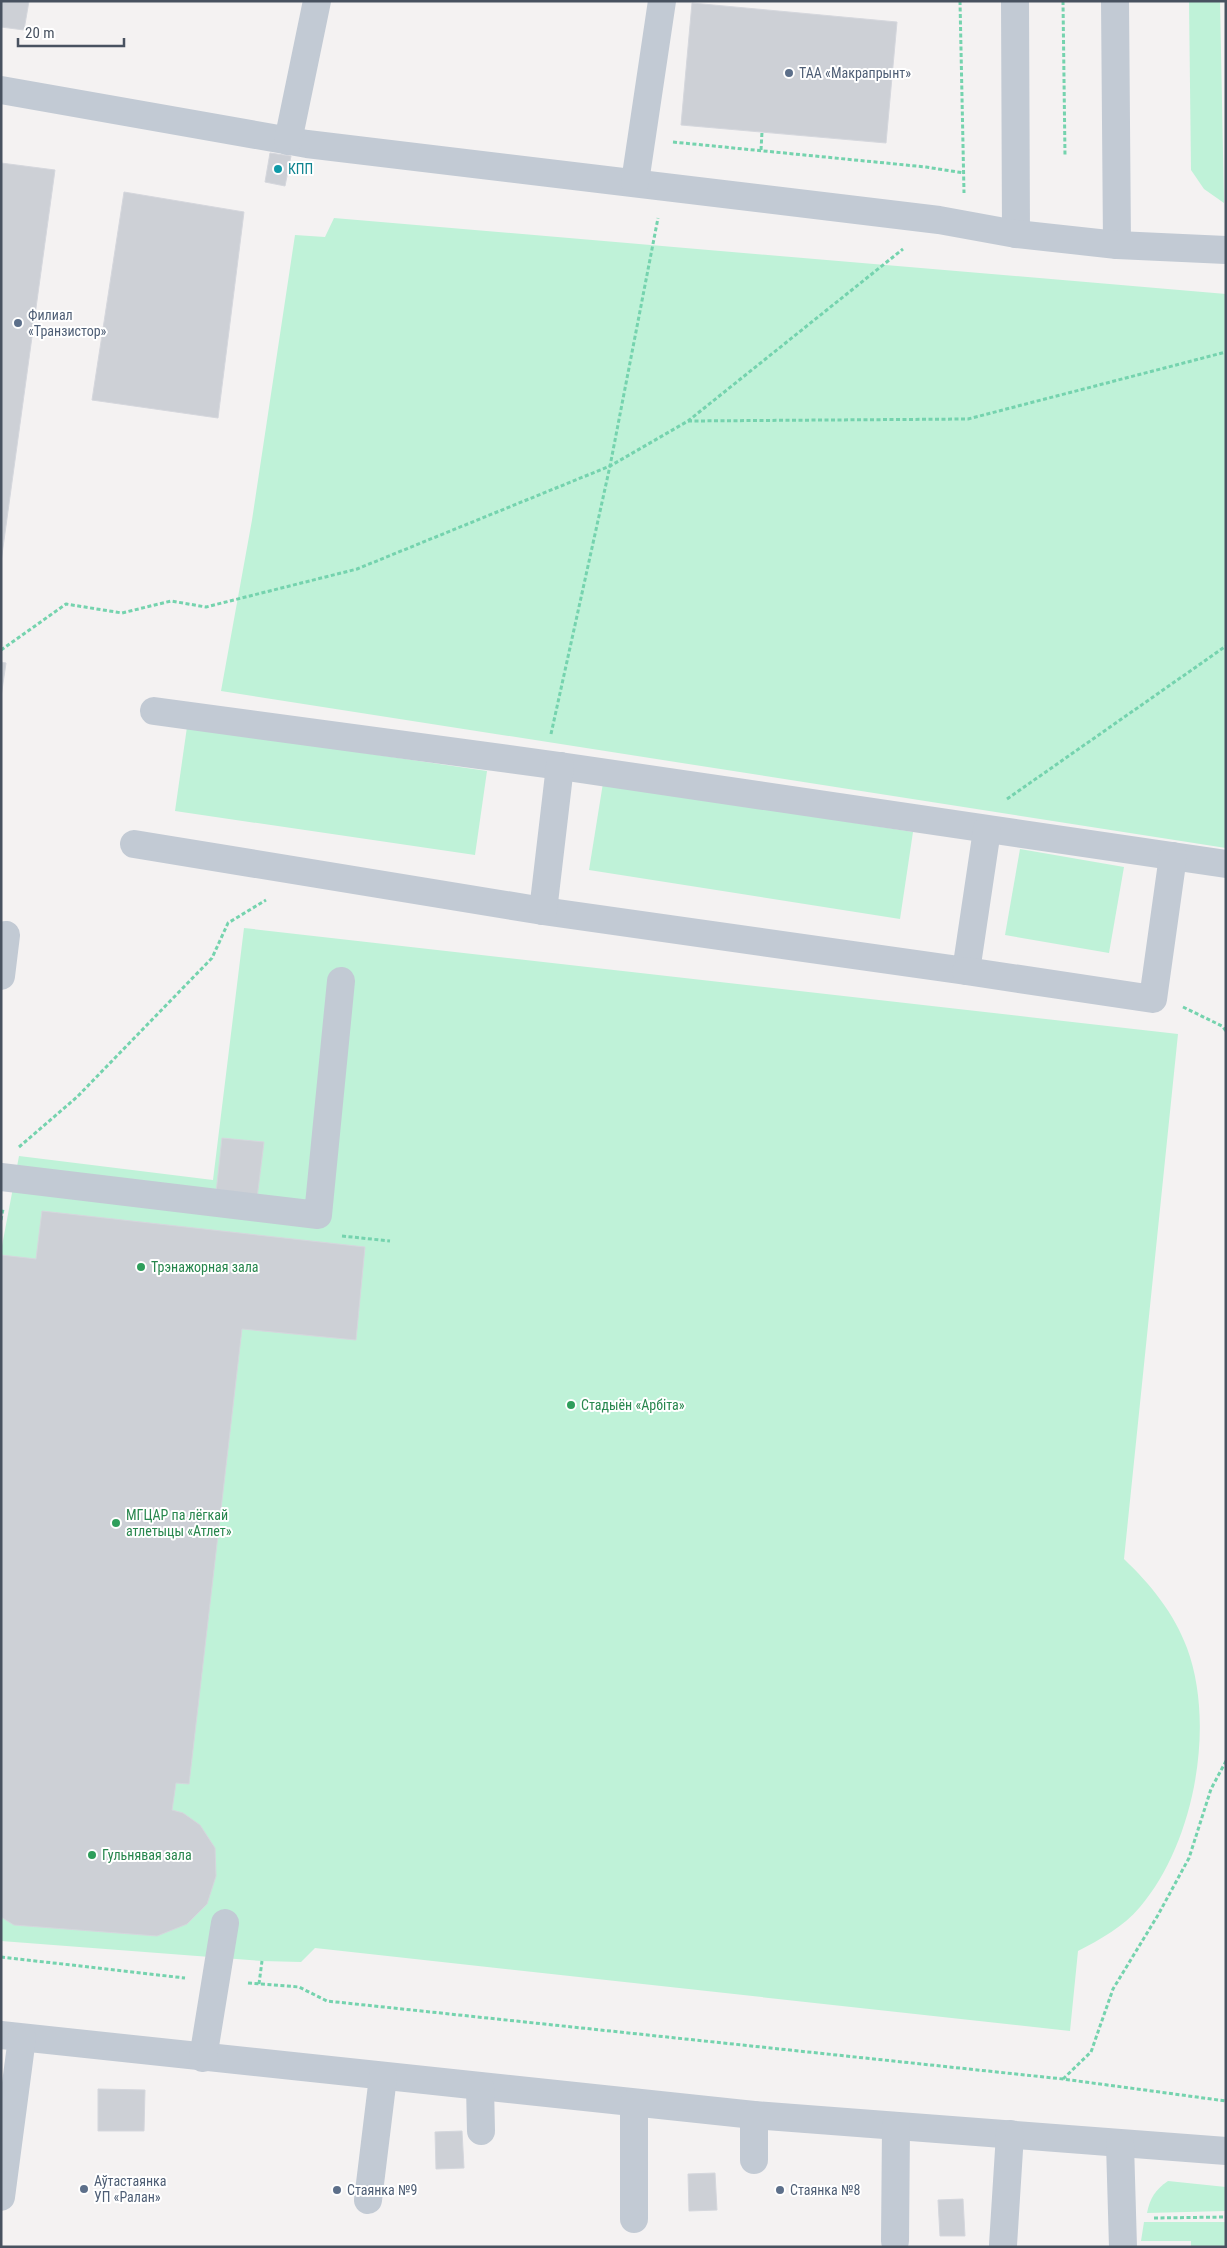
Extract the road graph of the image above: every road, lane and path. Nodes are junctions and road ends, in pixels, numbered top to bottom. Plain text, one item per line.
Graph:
1 (317, 1) edge
2 (662, 1) edge
3 (960, 1) edge
4 (1015, 1) edge
5 (1063, 1) edge
6 (1115, 1) edge
7 (1, 90) edge
8 (762, 132) dead end
9 (643, 136) junction
10 (288, 141) junction
11 (673, 142) junction
12 (761, 150) junction
13 (1065, 156) dead end
14 (964, 173) junction
15 (635, 182) junction
16 (664, 186) junction
17 (951, 222) junction
18 (1016, 234) junction
19 (1117, 245) junction
20 (1226, 250) edge
21 (1226, 352) edge
22 (688, 421) junction
23 (610, 466) junction
24 (1226, 646) edge
25 (1, 650) edge
26 (154, 711) dead end
27 (553, 765) junction
28 (1006, 799) dead end
29 (988, 830) junction
30 (134, 844) dead end
31 (1172, 856) junction
32 (1226, 864) edge
33 (301, 870) junction
34 (543, 911) junction
35 (6, 935) dead end
36 (966, 972) junction
37 (1, 976) edge
38 (341, 981) dead end
39 (1153, 999) junction
40 (1226, 1031) edge
41 (4, 1178) edge
42 (1226, 1761) edge
43 (225, 1923) dead end
44 (1, 1957) edge
45 (262, 1961) dead end
46 (215, 1981) junction
47 (259, 1984) junction
48 (12, 2037) edge
49 (202, 2058) junction
50 (383, 2077) junction
51 (1062, 2079) junction
52 (480, 2087) junction
53 (1226, 2102) edge
54 (634, 2103) junction
55 (754, 2115) junction
56 (896, 2126) junction
57 (481, 2131) dead end
58 (1010, 2134) junction
59 (1120, 2144) junction
60 (1226, 2151) edge
61 (754, 2160) dead end
62 (1, 2197) edge
63 (368, 2200) dead end
64 (1226, 2217) edge
65 (634, 2219) dead end
66 (1122, 2219) junction
67 (895, 2241) dead end
68 (1003, 2245) dead end
69 (1123, 2247) edge

1 - 10 street
2 - 9 street
3 - 14 path
4 - 18 street
5 - 13 path
6 - 19 street
7 - 10 street
8 - 12 path
9 - 11 path
9 - 15 street
10 - 15 street
11 - 12 path
11 - 16 path
12 - 14 path
14 - 17 path
15 - 16 street
16 - 17 street
16 - 23 path
17 - 18 street
17 - 22 path
18 - 19 street
19 - 20 street
21 - 22 path
22 - 23 path
23 - 25 path
23 - 27 path
24 - 28 path
26 - 27 street
27 - 29 street
27 - 34 street
29 - 31 street
29 - 36 street
30 - 33 street
31 - 32 street
31 - 39 street
33 - 34 street
33 - 41 path
34 - 36 street
35 - 37 street
36 - 39 street
38 - 41 street
39 - 40 path
42 - 51 path
43 - 46 street
44 - 46 path
45 - 47 path
46 - 47 path
46 - 49 street
47 - 51 path
48 - 49 street
48 - 62 street
49 - 50 street
50 - 52 street
50 - 63 street
51 - 53 path
52 - 54 street
52 - 57 street
54 - 55 street
54 - 65 street
55 - 56 street
55 - 61 street
56 - 58 street
56 - 67 street
58 - 59 street
58 - 68 street
59 - 60 street
59 - 66 street
64 - 66 path
66 - 69 street

